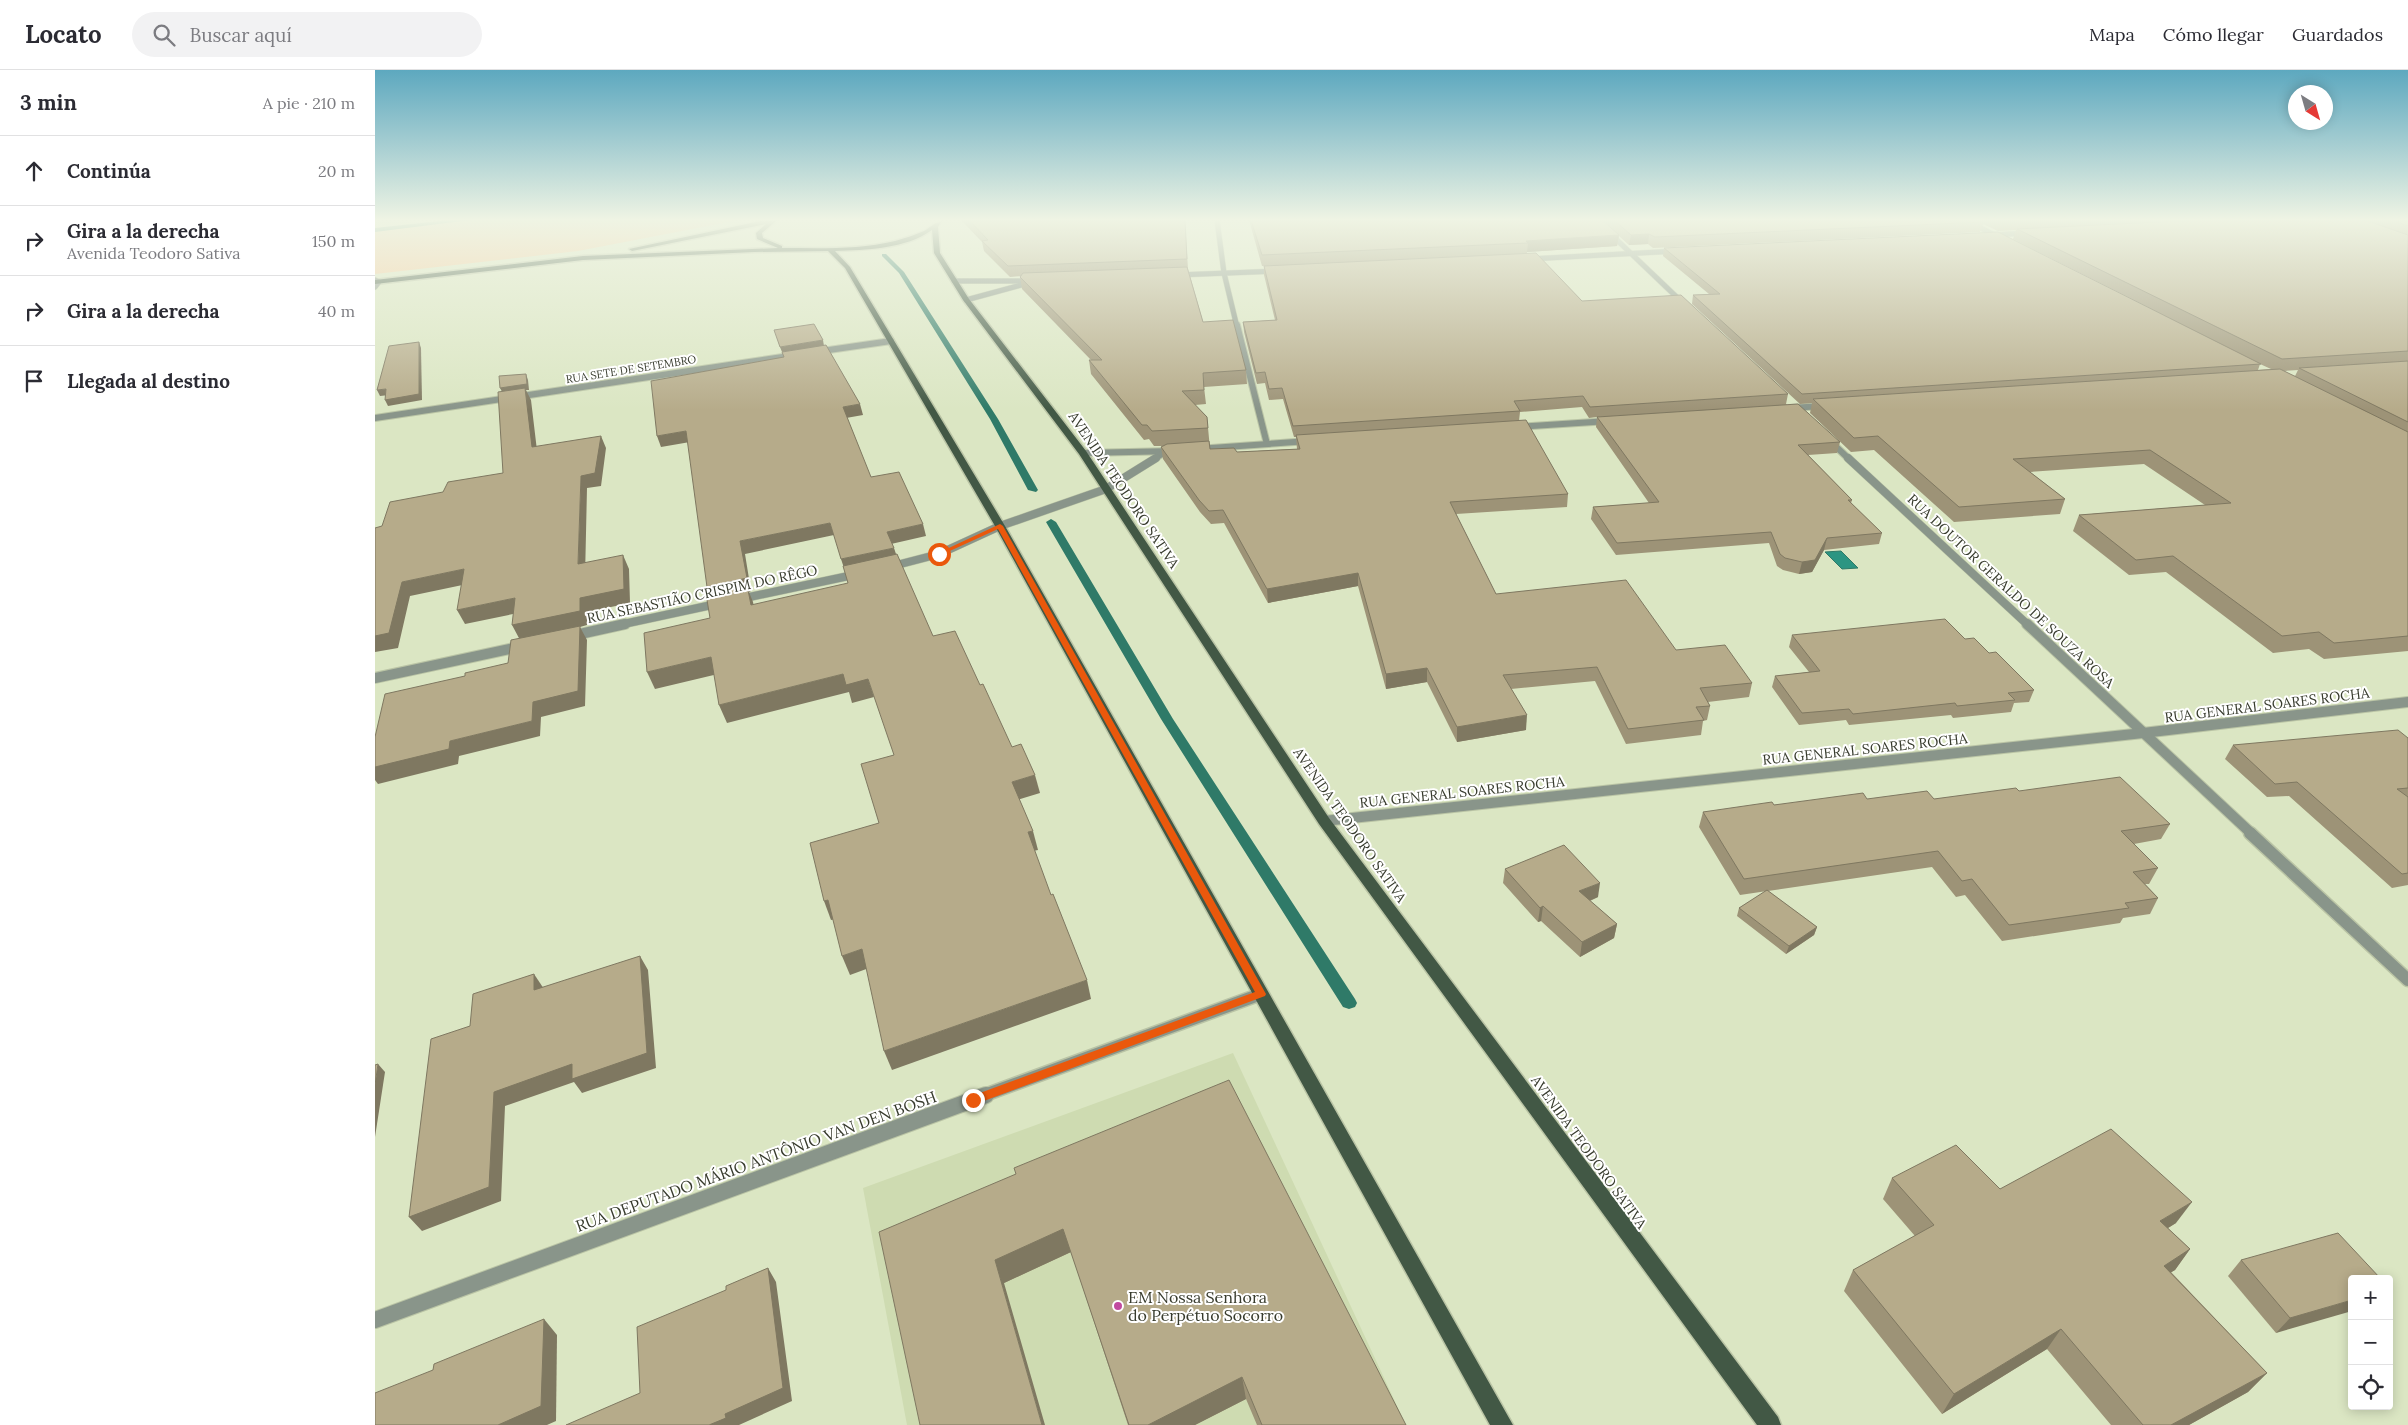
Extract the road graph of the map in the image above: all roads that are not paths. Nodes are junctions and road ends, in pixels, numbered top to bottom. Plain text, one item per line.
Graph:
1 (857, 283) edge
2 (956, 283) edge
3 (1035, 283) edge
4 (1226, 283) edge
5 (1662, 283) edge
6 (966, 300) junction
7 (1688, 307) edge
8 (891, 341) junction
9 (1834, 405) edge
10 (1792, 408) edge
11 (375, 418) edge
12 (1615, 420) edge
13 (1506, 428) edge
14 (1824, 435) edge
15 (1316, 441) edge
16 (1267, 444) junction
17 (1166, 452) junction
18 (1083, 453) junction
19 (1106, 489) junction
20 (1000, 526) junction
21 (877, 570) edge
22 (867, 572) edge
23 (558, 639) edge
24 (529, 645) edge
25 (375, 678) edge
26 (2408, 702) edge
27 (2143, 734) junction
28 (1324, 821) junction
29 (2408, 980) edge
30 (1261, 994) junction
31 (375, 1320) edge
32 (1502, 1425) edge
33 (1770, 1425) edge

1 - 8 main road
2 - 6 main road, AVENIDA TEODORO SATIVA
3 - 6 street
4 - 16 street
5 - 7 street
6 - 18 main road, AVENIDA TEODORO SATIVA
8 - 11 street, RUA SETE DE SETEMBRO
8 - 20 main road
9 - 10 street
12 - 13 street
14 - 27 street, RUA DOUTOR GERALDO DE SOUZA ROSA
15 - 16 street
16 - 17 street
17 - 18 street
17 - 19 street
18 - 19 main road, AVENIDA TEODORO SATIVA
19 - 20 street
19 - 28 main road, AVENIDA TEODORO SATIVA
20 - 21 street
20 - 30 main road
22 - 23 street, RUA SEBASTIÃO CRISPIM DO RÊGO
24 - 25 street
26 - 27 street, RUA GENERAL SOARES ROCHA
27 - 28 street, RUA GENERAL SOARES ROCHA
27 - 29 street, RUA DOUTOR GERALDO DE SOUZA ROSA
28 - 33 main road, AVENIDA TEODORO SATIVA
30 - 31 street, RUA DEPUTADO MÁRIO ANTÔNIO VAN DEN BOSH
30 - 32 main road

